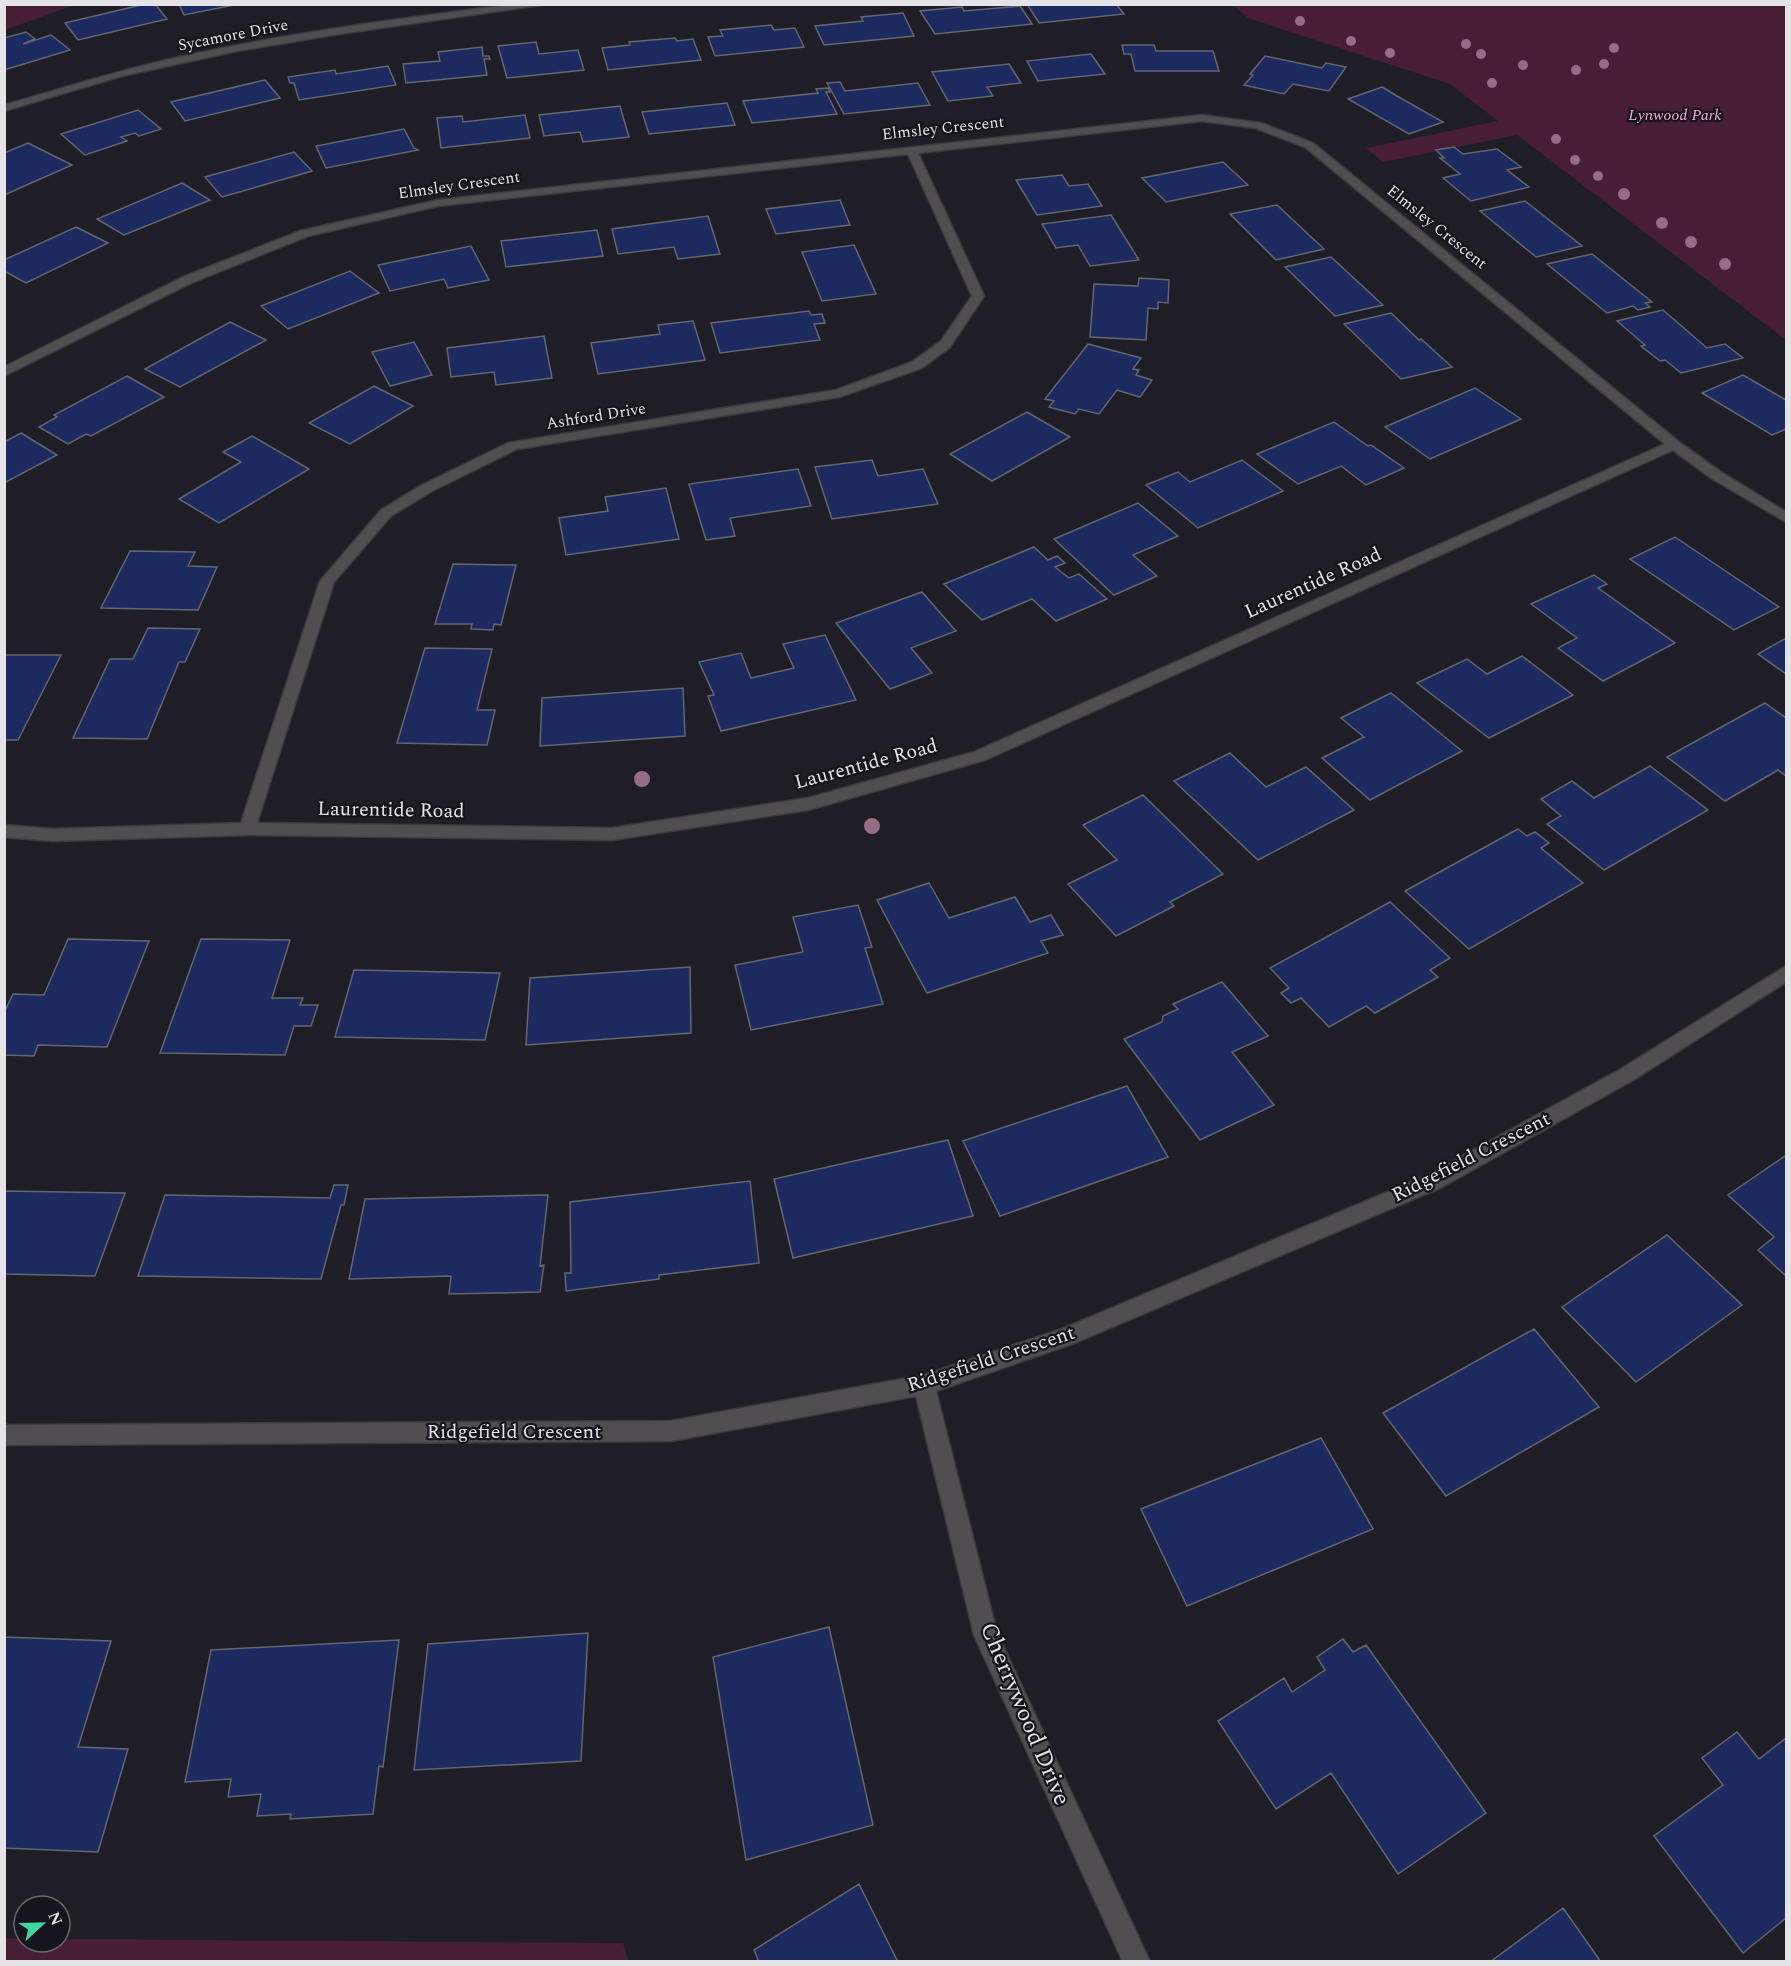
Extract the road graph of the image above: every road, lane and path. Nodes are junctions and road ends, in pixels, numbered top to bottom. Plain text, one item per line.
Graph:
1 (544, 4) edge
2 (4, 108) edge
3 (911, 149) junction
4 (4, 372) edge
5 (1674, 444) junction
6 (1786, 518) edge
7 (247, 829) junction
8 (4, 831) edge
9 (1786, 973) edge
10 (924, 1385) junction
11 (4, 1435) edge
12 (1137, 1962) edge

1 - 2 street, Sycamore Drive
3 - 4 street, Elmsley Crescent
3 - 5 street, Elmsley Crescent
3 - 7 street, Ashford Drive
5 - 6 street, Elmsley Crescent
5 - 7 street, Laurentide Road
7 - 8 street, Laurentide Road
9 - 10 street, Ridgefield Crescent
10 - 11 street, Ridgefield Crescent
10 - 12 street, Cherrywood Drive

